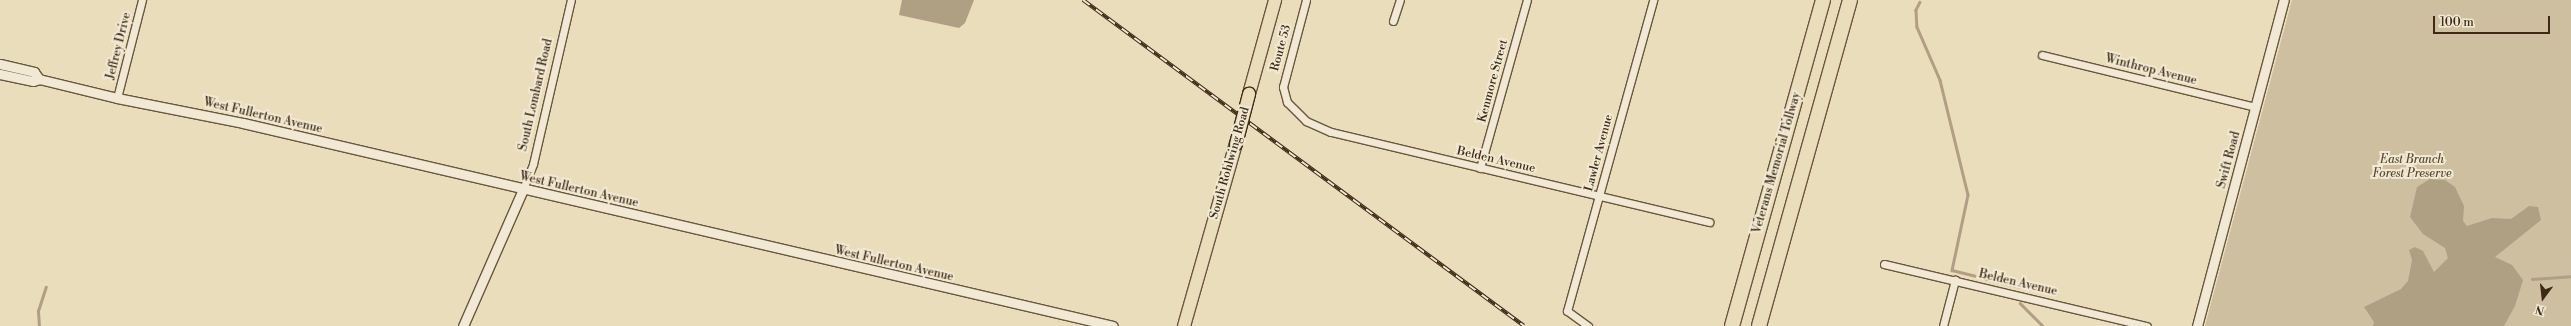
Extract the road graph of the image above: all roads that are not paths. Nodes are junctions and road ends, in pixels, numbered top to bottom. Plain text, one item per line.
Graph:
1 (142, 0) edge
2 (570, 0) edge
3 (1275, 0) edge
4 (1306, 0) edge
5 (1400, 0) edge
6 (1527, 0) edge
7 (1653, 0) edge
8 (1823, 0) edge
9 (1850, 0) edge
10 (2284, 0) edge
11 (1393, 21) dead end
12 (2042, 55) dead end
13 (0, 64) edge
14 (0, 74) edge
15 (39, 79) junction
16 (117, 98) junction
17 (1287, 102) joint
18 (2255, 107) junction
19 (1480, 168) junction
20 (523, 189) junction
21 (1599, 196) junction
22 (1709, 222) dead end
23 (1787, 223) junction
24 (1884, 264) dead end
25 (1955, 280) junction
26 (463, 326) edge
27 (1113, 326) edge
28 (1184, 326) edge
29 (1588, 326) edge
30 (1730, 326) edge
31 (1759, 326) edge
32 (1768, 326) edge
33 (1943, 326) edge
34 (2147, 326) edge
35 (2197, 326) edge

1 - 16 street, Jeffrey Drive
2 - 20 street, South Lombard Road
3 - 28 main road, South Rohlwing Road, bridge
4 - 17 street, Route 53
5 - 11 street
6 - 19 street, Kenmore Street
7 - 21 street, Lawler Avenue
8 - 30 highway, Veterans Memorial Tollway
9 - 23 highway
10 - 18 street, Swift Road
12 - 18 street, Winthrop Avenue
13 - 15 street, West Fullerton Avenue
14 - 15 street, West Fullerton Avenue
15 - 16 street, West Fullerton Avenue
16 - 20 street, West Fullerton Avenue
17 - 19 street, Belden Avenue
18 - 35 street, Swift Road
19 - 21 street, Belden Avenue
20 - 26 street, South Lombard Road
20 - 27 street, West Fullerton Avenue
21 - 22 street, Belden Avenue
21 - 29 street, Lawler Avenue
23 - 31 highway
23 - 32 highway
24 - 25 street, Belden Avenue
25 - 33 street
25 - 34 street, Belden Avenue

